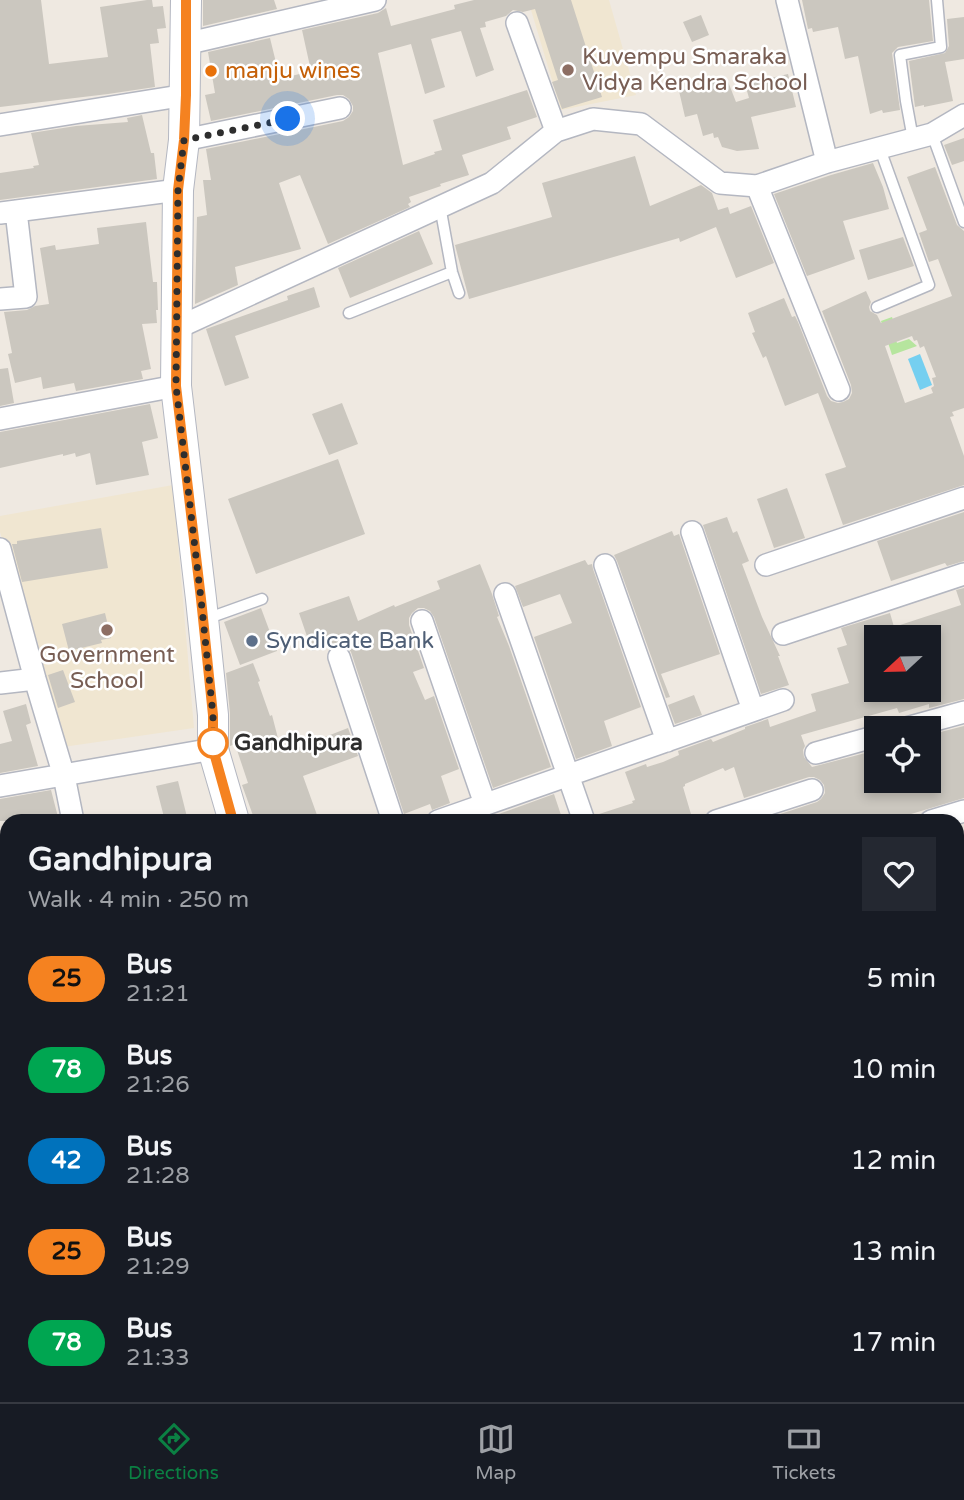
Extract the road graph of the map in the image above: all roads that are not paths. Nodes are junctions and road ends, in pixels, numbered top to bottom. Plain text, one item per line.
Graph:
1 (186, 0) edge
2 (375, 0) edge
3 (787, 0) edge
4 (937, 0) edge
5 (517, 23) dead end
6 (185, 44) junction
7 (186, 95) junction
8 (340, 108) dead end
9 (964, 115) edge
10 (0, 125) edge
11 (556, 131) junction
12 (922, 136) junction
13 (184, 140) junction
14 (880, 149) junction
15 (827, 162) junction
16 (757, 186) junction
17 (178, 190) junction
18 (440, 206) junction
19 (8, 212) edge
20 (964, 222) edge
21 (452, 272) junction
22 (459, 293) dead end
23 (0, 299) edge
24 (877, 307) dead end
25 (349, 313) dead end
26 (177, 328) junction
27 (176, 386) junction
28 (839, 390) dead end
29 (0, 419) edge
30 (964, 498) edge
31 (691, 532) dead end
32 (0, 549) edge
33 (605, 565) dead end
34 (766, 565) dead end
35 (964, 574) edge
36 (505, 594) dead end
37 (262, 599) dead end
38 (204, 620) junction
39 (422, 621) dead end
40 (783, 634) dead end
41 (339, 657) dead end
42 (35, 679) junction
43 (0, 683) edge
44 (783, 700) dead end
45 (753, 710) junction
46 (964, 712) edge
47 (941, 718) edge
48 (864, 740) edge
49 (667, 741) junction
50 (213, 749) junction
51 (816, 753) dead end
52 (568, 775) junction
53 (64, 776) junction
54 (0, 786) edge
55 (812, 790) dead end
56 (485, 804) junction
57 (72, 814) edge
58 (231, 814) edge
59 (391, 814) edge
60 (458, 814) edge
61 (582, 814) edge
62 (738, 814) edge

1 - 6 street
2 - 6 street
3 - 15 street
4 - 12 lane
5 - 11 street
6 - 7 street
7 - 10 street
7 - 13 street
8 - 13 street
9 - 12 street
11 - 16 street
11 - 18 street
12 - 14 street
12 - 20 lane
13 - 17 street
14 - 15 street
14 - 24 lane
15 - 16 street
16 - 28 street
17 - 19 street
17 - 26 street
18 - 21 lane
18 - 26 street
19 - 23 street
21 - 22 lane
21 - 25 lane
26 - 27 street
27 - 29 street
27 - 38 street
30 - 34 street
31 - 45 street
32 - 42 street
33 - 49 street
35 - 40 street
36 - 52 street
37 - 38 lane
38 - 50 street
39 - 56 street
41 - 59 street
42 - 43 street
42 - 53 street
44 - 45 street
45 - 49 street
46 - 47 street
48 - 51 street
49 - 52 street
50 - 53 street
50 - 58 street
52 - 56 street
52 - 61 street
53 - 54 street
53 - 57 street
55 - 62 street
56 - 60 street

